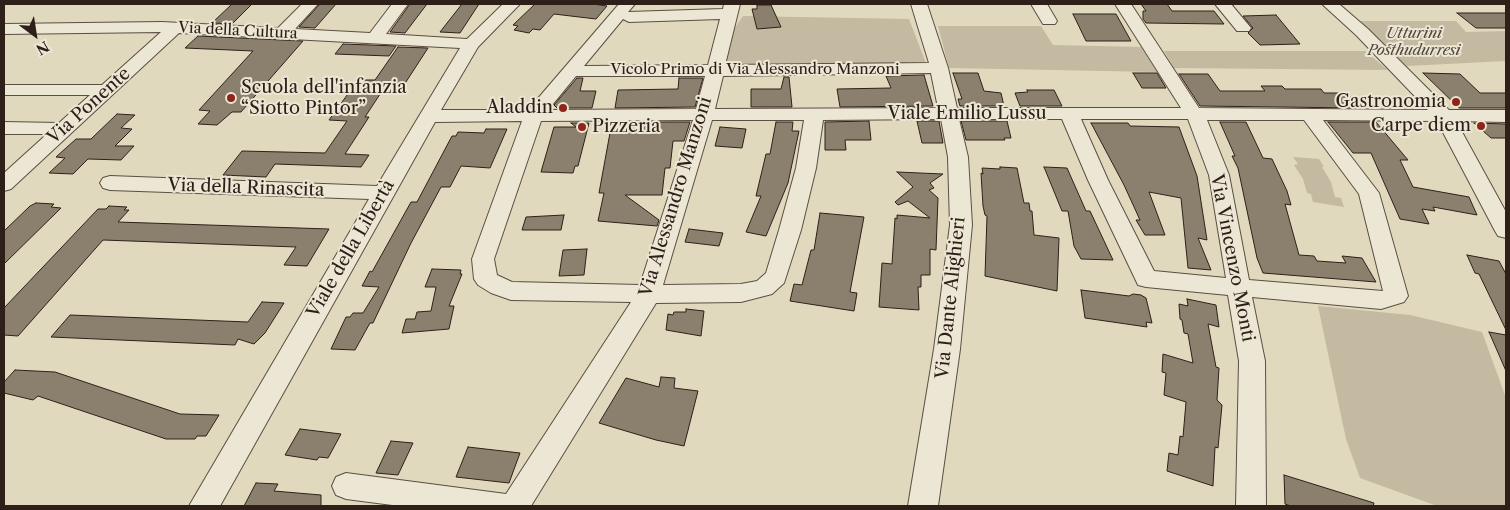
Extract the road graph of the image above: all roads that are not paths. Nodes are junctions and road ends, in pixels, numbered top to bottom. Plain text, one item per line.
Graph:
1 (310, 4) edge
2 (400, 4) edge
3 (512, 4) edge
4 (919, 4) edge
5 (1039, 4) edge
6 (1123, 4) edge
7 (1223, 4) edge
8 (1330, 4) edge
9 (730, 9) edge
10 (628, 10) edge
11 (1049, 21) dead end
12 (168, 27) junction
13 (1242, 28) dead end
14 (4, 29) edge
15 (282, 34) junction
16 (374, 40) junction
17 (471, 44) junction
18 (939, 68) junction
19 (714, 70) junction
20 (571, 71) junction
21 (4, 90) edge
22 (99, 90) junction
23 (1069, 113) junction
24 (814, 114) junction
25 (949, 114) junction
26 (1194, 114) junction
27 (704, 115) junction
28 (1443, 115) junction
29 (428, 116) junction
30 (534, 116) junction
31 (1310, 116) junction
32 (1506, 116) edge
33 (4, 128) edge
34 (56, 129) junction
35 (7, 174) edge
36 (110, 182) dead end
37 (383, 193) junction
38 (1506, 231) edge
39 (1237, 287) junction
40 (649, 294) junction
41 (346, 486) dead end
42 (204, 506) edge
43 (501, 506) edge
44 (514, 506) edge
45 (923, 506) edge
46 (1251, 506) edge

1 - 15 street
2 - 16 street
3 - 17 street, Viale della Libertà
4 - 18 street, Via Dante Alighieri
5 - 11 street
6 - 26 street, Via Vincenzo Monti
7 - 13 street
8 - 28 street
9 - 10 street
9 - 19 street, Via Alessandro Manzoni
10 - 20 street
12 - 14 street, Via della Cultura
12 - 15 street, Via della Cultura
12 - 22 street, Via Ponente
15 - 16 street, Via della Cultura
16 - 17 street, Via della Cultura
17 - 29 street, Viale della Libertà
18 - 19 street, Vicolo Primo di Via Alessandro Manzoni
18 - 25 street, Via Dante Alighieri
19 - 20 street, Vicolo Primo di Via Alessandro Manzoni
19 - 27 street, Via Alessandro Manzoni
20 - 30 street
21 - 22 street
22 - 34 street, Via Ponente
23 - 25 street, Viale Emilio Lussu
23 - 26 street, Viale Emilio Lussu
23 - 39 street
24 - 25 street, Viale Emilio Lussu
24 - 27 street, Viale Emilio Lussu
24 - 40 street
25 - 45 street, Via Dante Alighieri
26 - 31 street, Viale Emilio Lussu
26 - 39 street, Via Vincenzo Monti
27 - 30 street, Viale Emilio Lussu
27 - 40 street, Via Alessandro Manzoni
28 - 31 street, Viale Emilio Lussu
28 - 32 street, Viale Emilio Lussu
28 - 38 street
29 - 30 street, Viale Emilio Lussu
29 - 37 street, Viale della Libertà
30 - 40 street
31 - 39 street
33 - 34 street
34 - 35 street, Via Ponente
36 - 37 street, Via della Rinascita
37 - 42 street, Viale della Libertà
39 - 46 street, Via Vincenzo Monti
40 - 44 street, Via Alessandro Manzoni
41 - 43 street

